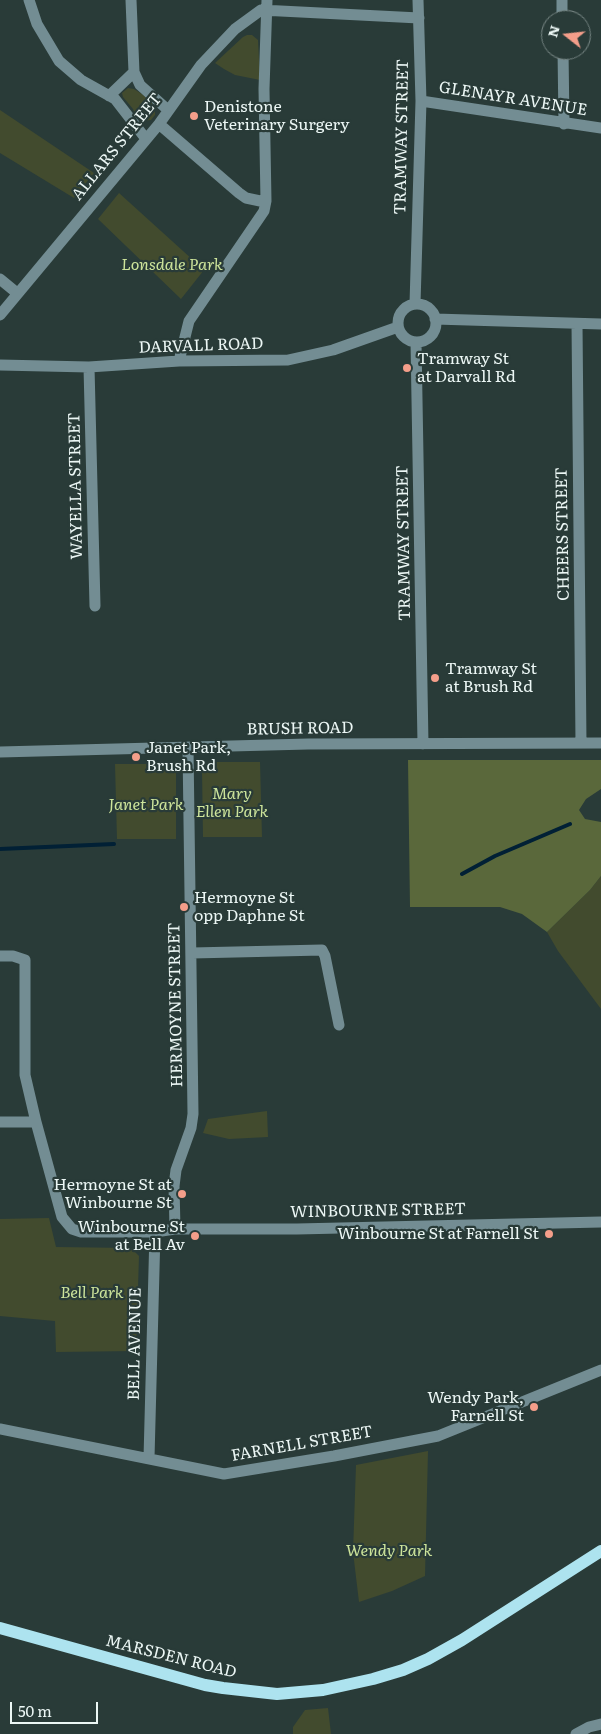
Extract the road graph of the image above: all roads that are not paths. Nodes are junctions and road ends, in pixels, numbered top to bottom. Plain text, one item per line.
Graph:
1 (29, 0) edge
2 (131, 0) edge
3 (418, 0) edge
4 (267, 5) edge
5 (419, 18) junction
6 (562, 60) edge
7 (134, 72) junction
8 (109, 96) junction
9 (421, 101) junction
10 (168, 110) junction
11 (159, 124) junction
12 (564, 124) junction
13 (601, 128) edge
14 (146, 139) junction
15 (266, 202) junction
16 (0, 279) edge
17 (17, 293) junction
18 (415, 304) junction
19 (0, 315) edge
20 (435, 318) junction
21 (577, 324) junction
22 (601, 324) edge
23 (398, 327) junction
24 (416, 342) junction
25 (179, 362) junction
26 (0, 365) edge
27 (89, 367) junction
28 (95, 606) dead end
29 (581, 743) junction
30 (601, 743) edge
31 (424, 744) junction
32 (188, 748) junction
33 (0, 752) edge
34 (192, 953) junction
35 (0, 956) edge
36 (339, 1025) dead end
37 (0, 1122) edge
38 (36, 1122) junction
39 (601, 1222) edge
40 (175, 1229) junction
41 (155, 1232) junction
42 (601, 1370) edge
43 (0, 1429) edge
44 (149, 1458) junction
45 (601, 1551) edge
46 (0, 1628) edge
47 (601, 1724) edge
48 (576, 1734) edge

1 - 8 street
2 - 7 street
3 - 5 street, TRAMWAY STREET
4 - 5 street
4 - 10 street, ALLARS STREET
4 - 15 street
5 - 9 street, TRAMWAY STREET
6 - 12 street
7 - 8 street
7 - 10 street
8 - 14 street
9 - 12 street, GLENAYR AVENUE
9 - 18 street, TRAMWAY STREET
10 - 11 street, ALLARS STREET
11 - 14 street, ALLARS STREET
11 - 15 street
12 - 13 street, GLENAYR AVENUE
14 - 17 street, ALLARS STREET
15 - 25 street
16 - 17 street
17 - 19 street, ALLARS STREET
18 - 20 street
18 - 23 street
20 - 21 street
20 - 24 street
21 - 22 street
21 - 29 street, CHEERS STREET
23 - 24 street
23 - 25 street, DARVALL ROAD
24 - 31 street, TRAMWAY STREET
25 - 27 street, DARVALL ROAD
26 - 27 street, DARVALL ROAD
27 - 28 street, WAYELLA STREET
29 - 30 street, BRUSH ROAD
29 - 31 street, BRUSH ROAD
31 - 32 street, BRUSH ROAD
32 - 33 street, BRUSH ROAD
32 - 34 street, HERMOYNE STREET
34 - 36 street
34 - 40 street, HERMOYNE STREET
35 - 38 street, WINBOURNE STREET
37 - 38 street
38 - 41 street, WINBOURNE STREET
39 - 40 street, WINBOURNE STREET
40 - 41 street, WINBOURNE STREET
41 - 44 street, BELL AVENUE
42 - 44 street, FARNELL STREET
43 - 44 street, FARNELL STREET
45 - 46 main road, MARSDEN ROAD
47 - 48 street

